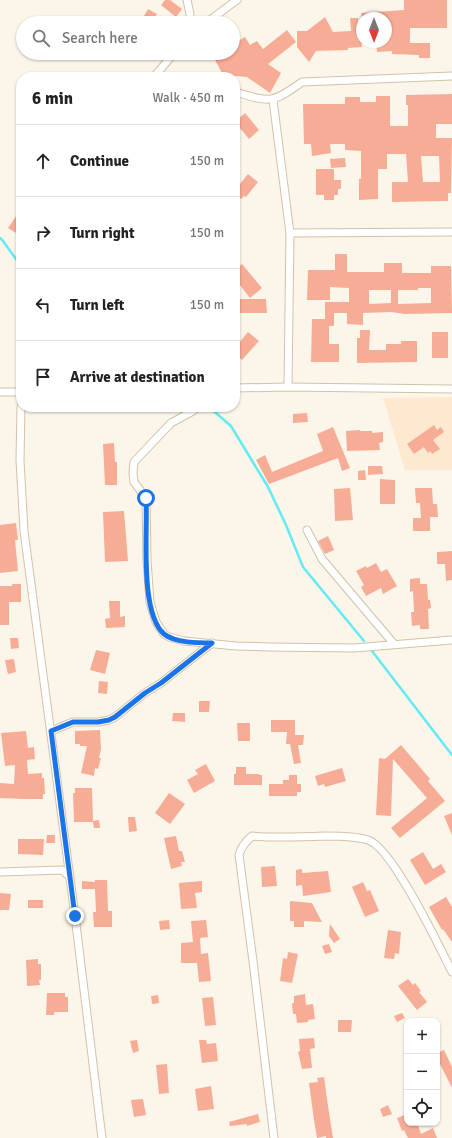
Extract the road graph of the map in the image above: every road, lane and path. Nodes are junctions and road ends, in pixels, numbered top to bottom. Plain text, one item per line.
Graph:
1 (187, 0) edge
2 (238, 0) edge
3 (190, 16) edge
4 (216, 16) edge
5 (168, 60) edge
6 (159, 72) edge
7 (452, 76) edge
8 (240, 94) edge
9 (273, 100) junction
10 (452, 232) edge
11 (290, 233) junction
12 (288, 387) junction
13 (240, 388) edge
14 (452, 389) edge
15 (4, 392) edge
16 (16, 392) edge
17 (22, 412) edge
18 (191, 412) edge
19 (307, 530) dead end
20 (452, 640) edge
21 (212, 643) junction
22 (394, 644) junction
23 (51, 731) junction
24 (0, 872) edge
25 (70, 876) junction
26 (452, 972) edge
27 (102, 1138) edge
28 (274, 1138) edge

1 - 3 street
2 - 4 street
5 - 6 street
7 - 9 street
8 - 9 street
9 - 11 street
10 - 11 street
11 - 12 street
12 - 13 street
12 - 14 street
15 - 16 street
17 - 23 street
18 - 21 street
19 - 22 street
20 - 22 street
21 - 22 street
21 - 23 street
23 - 25 street
24 - 25 street
25 - 27 street
26 - 28 street

